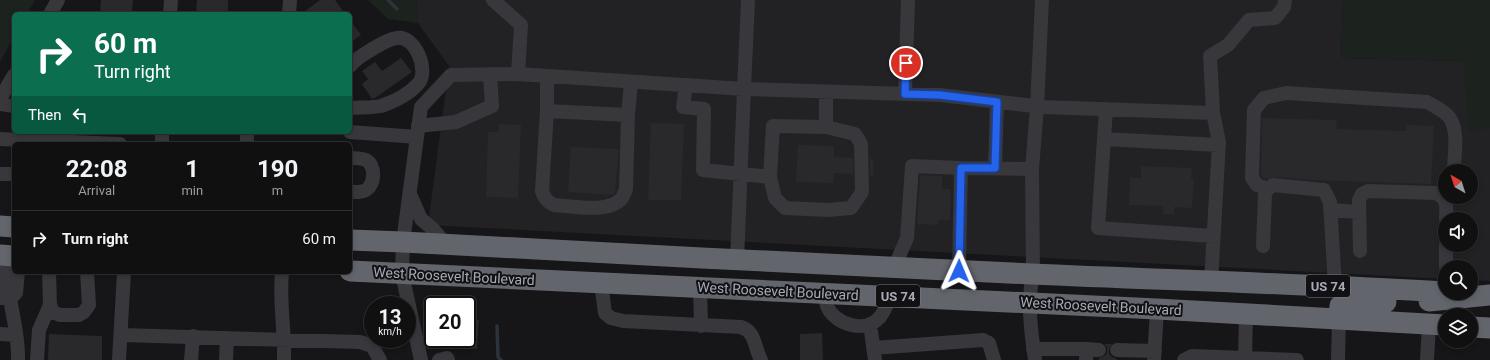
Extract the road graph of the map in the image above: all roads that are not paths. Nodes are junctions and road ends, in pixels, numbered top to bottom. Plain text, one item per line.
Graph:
1 (58, 0) edge
2 (171, 0) edge
3 (290, 0) edge
4 (493, 0) edge
5 (748, 0) edge
6 (908, 0) edge
7 (1042, 0) edge
8 (1285, 0) edge
9 (51, 12) edge
10 (170, 12) edge
11 (289, 12) edge
12 (352, 64) edge
13 (518, 74) junction
14 (490, 75) junction
15 (547, 76) junction
16 (12, 78) edge
17 (631, 82) junction
18 (686, 85) junction
19 (744, 89) junction
20 (826, 92) junction
21 (905, 94) junction
22 (0, 99) edge
23 (997, 102) junction
24 (0, 104) edge
25 (12, 106) edge
26 (1037, 106) junction
27 (352, 108) edge
28 (1106, 109) junction
29 (547, 111) junction
30 (1213, 113) junction
31 (628, 115) junction
32 (826, 127) junction
33 (418, 131) junction
34 (352, 132) edge
35 (1104, 138) junction
36 (0, 140) edge
37 (60, 142) edge
38 (1219, 145) junction
39 (352, 158) edge
40 (1454, 164) edge
41 (961, 168) junction
42 (995, 168) junction
43 (1032, 169) junction
44 (0, 174) edge
45 (12, 174) edge
46 (741, 174) junction
47 (770, 177) junction
48 (1268, 189) junction
49 (352, 192) edge
50 (410, 193) junction
51 (1438, 194) edge
52 (1330, 210) junction
53 (1360, 212) junction
54 (0, 226) edge
55 (12, 227) edge
56 (1214, 236) junction
57 (352, 240) edge
58 (403, 242) junction
59 (446, 244) junction
60 (1263, 246) dead end
61 (1360, 251) dead end
62 (10, 260) edge
63 (737, 261) junction
64 (894, 268) junction
65 (12, 271) edge
66 (352, 271) edge
67 (959, 271) junction
68 (13, 274) edge
69 (49, 274) edge
70 (87, 274) edge
71 (124, 274) edge
72 (282, 274) edge
73 (402, 274) junction
74 (1033, 274) junction
75 (1210, 282) junction
76 (601, 283) junction
77 (1335, 286) junction
78 (700, 288) junction
79 (1438, 292) edge
80 (826, 293) junction
81 (1478, 294) edge
82 (1490, 295) edge
83 (891, 296) junction
84 (5, 298) edge
85 (1030, 302) junction
86 (50, 305) junction
87 (1157, 309) junction
88 (1246, 313) junction
89 (1338, 318) junction
90 (870, 324) junction
91 (1437, 325) edge
92 (701, 326) junction
93 (1478, 327) edge
94 (1490, 328) edge
95 (0, 334) edge
96 (16, 335) junction
97 (121, 335) junction
98 (193, 336) junction
99 (227, 338) junction
100 (285, 339) junction
101 (1117, 350) dead end
102 (1091, 353) edge
103 (874, 354) edge
104 (1034, 355) edge
105 (1154, 356) edge
106 (1245, 359) edge
107 (18, 360) edge
108 (37, 360) edge
109 (119, 360) edge
110 (191, 360) edge
111 (226, 360) edge
112 (284, 360) edge
113 (380, 360) edge
114 (421, 360) edge
115 (439, 360) edge
116 (448, 360) edge
117 (761, 360) edge
118 (994, 360) edge
119 (1184, 360) edge
120 (1297, 360) edge
121 (1338, 360) edge
122 (1427, 360) edge

1 - 9 street
2 - 10 street
3 - 11 street
4 - 13 street
5 - 19 street
6 - 21 street
7 - 26 street
8 - 30 street
12 - 27 street
13 - 14 street
13 - 15 street
14 - 33 street
14 - 33 street
15 - 17 street
15 - 29 street
16 - 22 street
17 - 18 street
17 - 31 street
18 - 19 street
18 - 46 street
19 - 20 street
19 - 46 street
20 - 21 street
20 - 32 street
21 - 23 street
23 - 26 street
23 - 42 street
24 - 25 street
26 - 28 street
26 - 43 street
28 - 30 street
28 - 35 street
29 - 31 street
29 - 31 street
30 - 38 street
32 - 47 street
32 - 47 street
33 - 34 street
33 - 50 street
35 - 38 street
35 - 56 street
36 - 37 street
38 - 56 street
39 - 49 street
40 - 48 street
41 - 42 street
41 - 64 street
41 - 67 street
42 - 43 street
43 - 74 street
44 - 45 street
46 - 47 street
46 - 63 street
48 - 52 street
48 - 60 street
50 - 58 street
50 - 59 street
51 - 53 street
52 - 53 street
52 - 77 street
53 - 61 street
54 - 55 highway
56 - 75 street
57 - 58 highway, West Roosevelt Boulevard / US 74
58 - 59 highway, West Roosevelt Boulevard / US 74
58 - 73 street
59 - 63 highway, West Roosevelt Boulevard / US 74
62 - 65 street
62 - 84 street
63 - 64 highway, West Roosevelt Boulevard / US 74
64 - 67 highway, West Roosevelt Boulevard / US 74
66 - 73 highway, West Roosevelt Boulevard / US 74
67 - 74 highway, West Roosevelt Boulevard / US 74
68 - 84 street
69 - 86 street
70 - 86 street
71 - 97 street
72 - 100 street
73 - 76 highway, West Roosevelt Boulevard / US 74
73 - 114 street
74 - 75 highway, West Roosevelt Boulevard / US 74
74 - 85 street
75 - 77 highway, West Roosevelt Boulevard / US 74
76 - 78 highway, West Roosevelt Boulevard / US 74
76 - 92 street
77 - 79 highway, West Roosevelt Boulevard / US 74
78 - 80 highway, West Roosevelt Boulevard / US 74
78 - 92 street
80 - 83 highway, West Roosevelt Boulevard / US 74
80 - 90 street
81 - 82 highway
82 - 89 highway
83 - 85 highway, West Roosevelt Boulevard / US 74
83 - 90 street
84 - 96 street
85 - 87 highway, West Roosevelt Boulevard / US 74
85 - 104 street
86 - 108 street
87 - 88 highway, West Roosevelt Boulevard / US 74
87 - 105 street
88 - 89 highway, West Roosevelt Boulevard / US 74
88 - 106 street
89 - 91 highway, West Roosevelt Boulevard / US 74
89 - 121 street
90 - 103 street
91 - 122 street
92 - 117 street
93 - 94 highway
95 - 96 street
96 - 107 street
97 - 98 street
97 - 109 street
98 - 99 street
98 - 110 street
99 - 100 street
99 - 111 street
100 - 112 street
100 - 113 street
101 - 105 street
102 - 104 street
103 - 118 street
106 - 119 street
106 - 120 street
115 - 116 street

